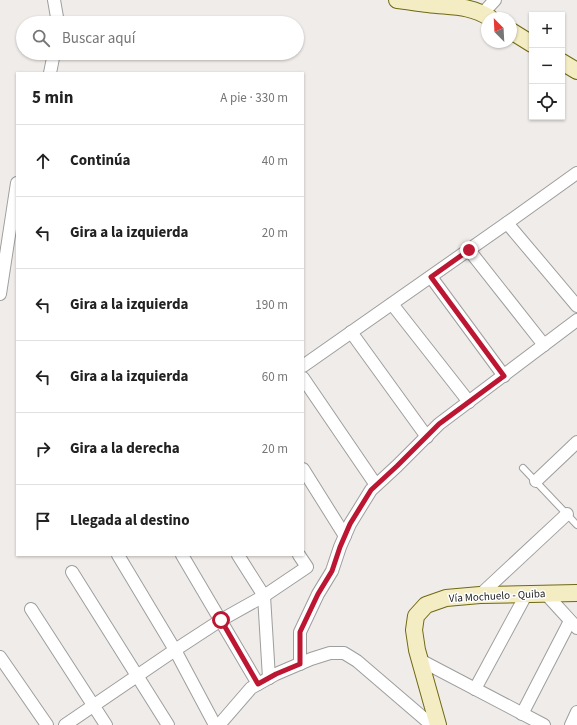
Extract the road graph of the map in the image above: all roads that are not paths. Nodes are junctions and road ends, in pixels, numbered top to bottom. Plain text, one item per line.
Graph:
1 (54, 0) edge
2 (397, 0) edge
3 (495, 0) edge
4 (489, 12) edge
5 (481, 14) edge
6 (57, 16) edge
7 (517, 35) edge
8 (529, 42) edge
9 (53, 60) edge
10 (565, 64) edge
11 (577, 71) edge
12 (50, 72) edge
13 (577, 173) edge
14 (16, 190) edge
15 (507, 223) junction
16 (469, 250) junction
17 (431, 277) junction
18 (0, 294) edge
19 (392, 304) junction
20 (577, 306) edge
21 (577, 320) edge
22 (351, 332) junction
23 (544, 345) junction
24 (304, 365) edge
25 (504, 376) junction
26 (304, 379) edge
27 (469, 402) junction
28 (427, 437) junction
29 (577, 442) edge
30 (523, 468) dead end
31 (304, 471) edge
32 (536, 481) junction
33 (376, 485) junction
34 (567, 514) junction
35 (577, 525) edge
36 (345, 536) junction
37 (119, 556) edge
38 (183, 556) edge
39 (239, 556) edge
40 (300, 556) edge
41 (72, 572) dead end
42 (527, 593) junction
43 (545, 593) junction
44 (577, 593) edge
45 (480, 595) junction
46 (264, 596) junction
47 (31, 609) dead end
48 (221, 620) junction
49 (574, 624) edge
50 (175, 650) junction
51 (0, 657) edge
52 (420, 660) junction
53 (300, 664) junction
54 (137, 675) junction
55 (264, 681) junction
56 (475, 689) junction
57 (93, 705) junction
58 (577, 712) edge
59 (522, 714) junction
60 (438, 724) edge
61 (47, 725) edge
62 (65, 725) edge
63 (106, 725) edge
64 (168, 725) edge
65 (215, 725) edge
66 (219, 725) edge
67 (544, 725) edge
68 (571, 725) edge

1 - 6 street
2 - 5 street
3 - 4 street
7 - 8 street
9 - 12 street
10 - 11 street
13 - 15 street
14 - 18 street
15 - 16 street
15 - 20 street
16 - 17 street
16 - 23 street
17 - 19 street
17 - 25 street
19 - 22 street
19 - 27 street
21 - 23 street
22 - 24 street
22 - 28 street
23 - 25 street
25 - 27 street
26 - 33 street
27 - 28 street
28 - 33 street
29 - 32 street
30 - 32 lane
31 - 36 street
32 - 34 lane
33 - 36 street
34 - 35 lane
34 - 45 street
36 - 53 street
37 - 50 street
38 - 48 street
39 - 46 street
40 - 46 street
41 - 54 street
42 - 43 street, Vía Mochuelo - Quiba
42 - 45 street, Vía Mochuelo - Quiba
42 - 56 street
43 - 44 street, Vía Mochuelo - Quiba
43 - 49 street
45 - 52 street, Vía Mochuelo - Quiba
46 - 48 street
46 - 55 street
47 - 57 street
48 - 50 street
48 - 55 street
49 - 59 street
50 - 54 street
50 - 65 street
51 - 61 street
52 - 56 street
52 - 60 street, Vía Mochuelo - Quiba
53 - 55 street
53 - 60 street
54 - 57 street
54 - 64 street
55 - 66 street
56 - 59 street
57 - 62 street
57 - 63 street
58 - 68 street
59 - 67 street

